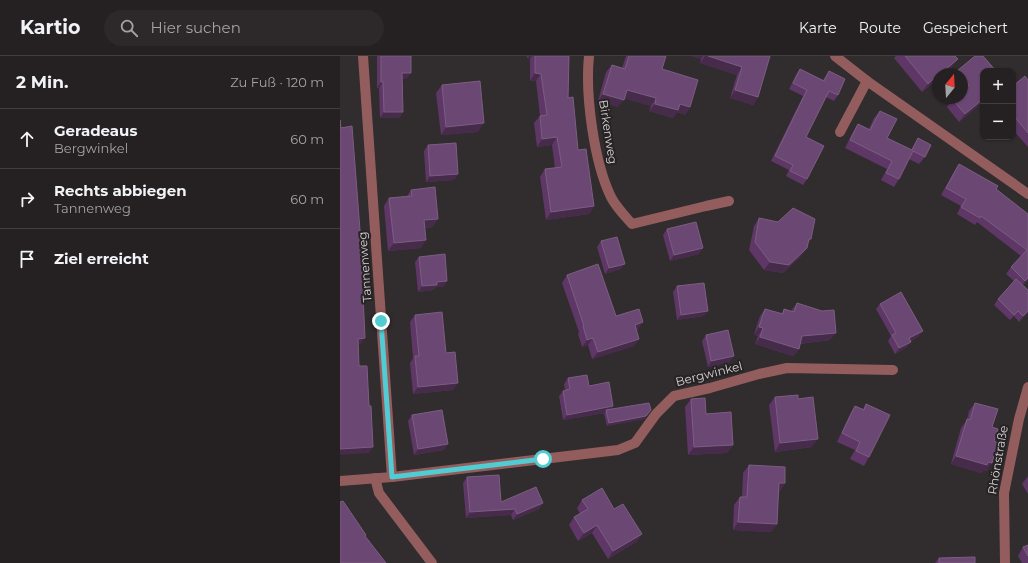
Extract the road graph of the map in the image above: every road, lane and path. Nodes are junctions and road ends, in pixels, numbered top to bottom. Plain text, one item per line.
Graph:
1 (363, 56) edge
2 (589, 56) edge
3 (835, 56) edge
4 (867, 81) junction
5 (840, 132) dead end
6 (1028, 194) edge
7 (729, 201) dead end
8 (893, 370) dead end
9 (1028, 387) edge
10 (392, 477) junction
11 (375, 478) junction
12 (340, 481) edge
13 (432, 563) edge
14 (1005, 563) edge

1 - 10 street, Tannenweg
2 - 7 street, Birkenweg
3 - 4 street
4 - 5 street
4 - 6 street
8 - 10 street, Bergwinkel
9 - 14 street, Rhönstraße
10 - 11 street, Bergwinkel
11 - 12 street, Bergwinkel
11 - 13 street

